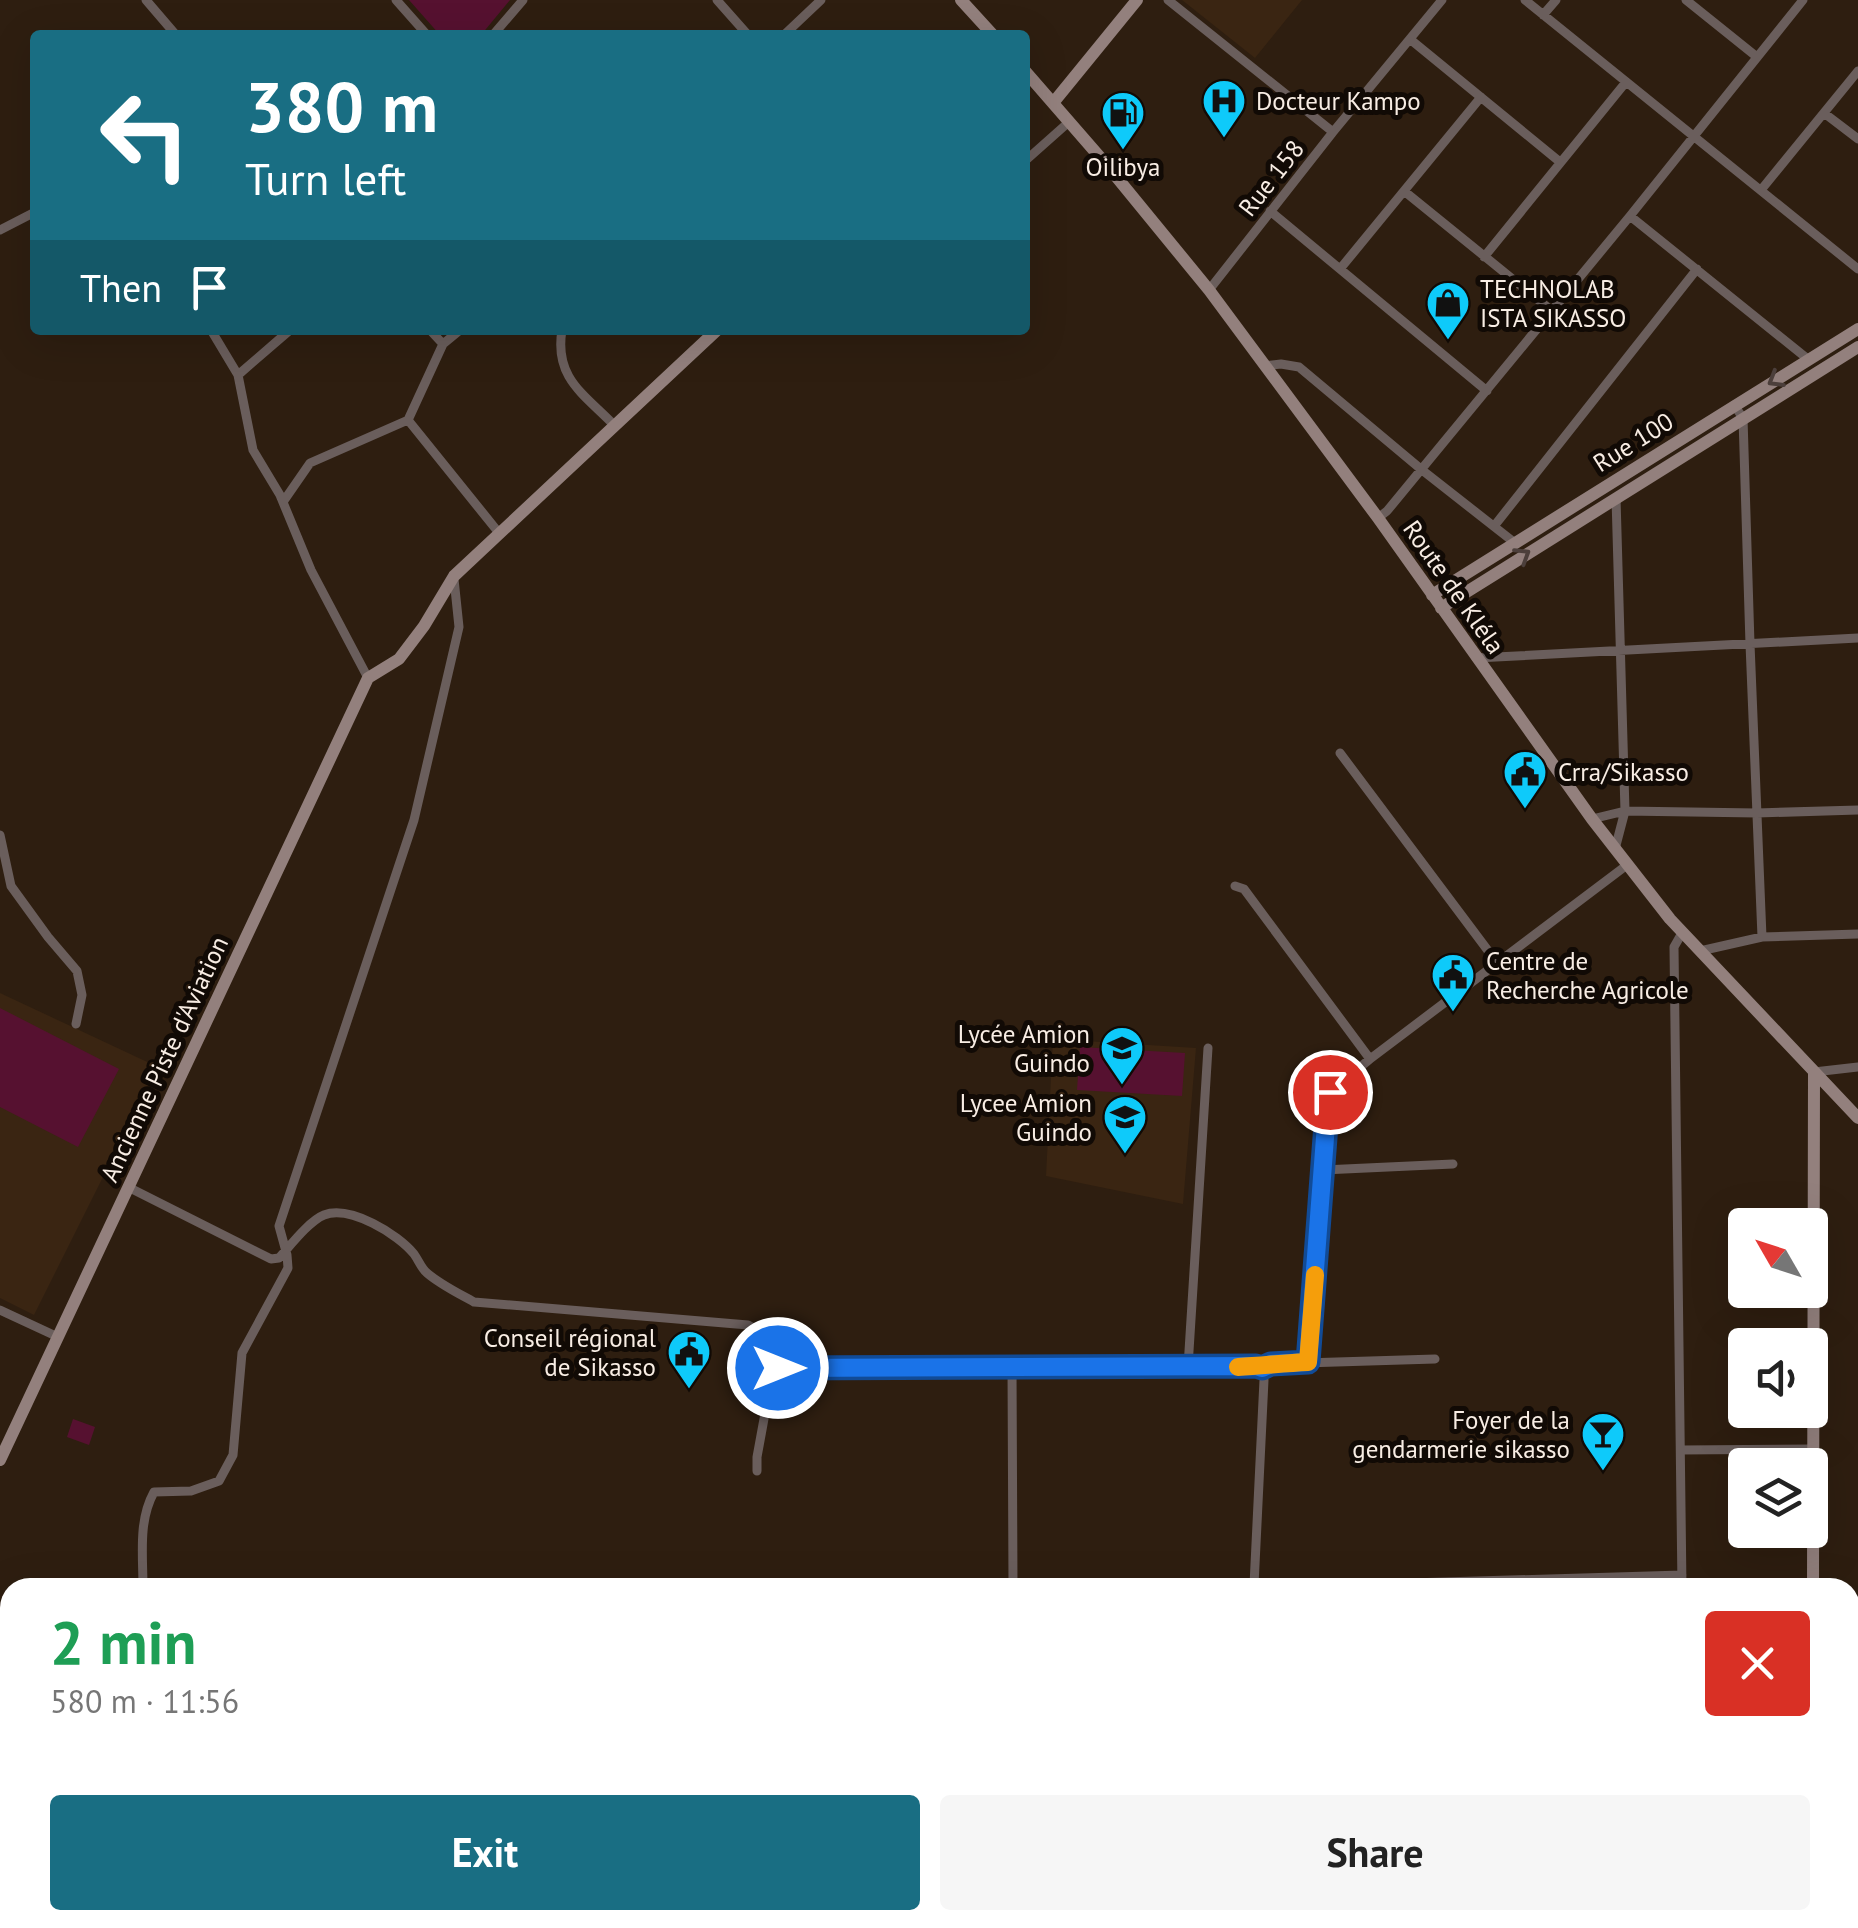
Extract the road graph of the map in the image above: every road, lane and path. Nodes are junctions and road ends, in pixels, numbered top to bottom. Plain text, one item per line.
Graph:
1 (146, 0) edge
2 (396, 0) edge
3 (523, 0) edge
4 (718, 0) edge
5 (821, 0) edge
6 (961, 0) edge
7 (1137, 0) edge
8 (1168, 0) edge
9 (1442, 0) edge
10 (1525, 0) edge
11 (1556, 0) edge
12 (1804, 0) edge
13 (1689, 1) edge
14 (1543, 15) junction
15 (172, 30) edge
16 (423, 30) edge
17 (497, 30) edge
18 (744, 30) edge
19 (789, 30) edge
20 (988, 30) edge
21 (1410, 40) junction
22 (1757, 57) junction
23 (1858, 71) edge
24 (1030, 77) edge
25 (1626, 82) junction
26 (1481, 97) junction
27 (1054, 103) junction
28 (1824, 113) junction
29 (1070, 121) junction
30 (1333, 132) junction
31 (1695, 136) junction
32 (1858, 140) edge
33 (1030, 157) edge
34 (1560, 162) junction
35 (1762, 190) junction
36 (1404, 191) junction
37 (1270, 211) junction
38 (30, 215) edge
39 (1630, 216) junction
40 (0, 230) edge
41 (1484, 256) junction
42 (1340, 269) junction
43 (1697, 269) junction
44 (1858, 269) edge
45 (1209, 290) junction
46 (1552, 311) junction
47 (1858, 329) edge
48 (215, 335) edge
49 (284, 335) edge
50 (435, 335) edge
51 (454, 335) edge
52 (561, 335) edge
53 (712, 335) edge
54 (443, 344) junction
55 (1858, 347) edge
56 (1809, 360) junction
57 (1264, 366) junction
58 (238, 376) junction
59 (1487, 390) junction
60 (1734, 405) junction
61 (1743, 418) junction
62 (408, 420) junction
63 (614, 426) junction
64 (1422, 470) junction
65 (1616, 496) junction
66 (283, 502) junction
67 (1378, 518) junction
68 (1495, 525) junction
69 (499, 534) junction
70 (1515, 543) junction
71 (454, 576) junction
72 (1436, 601) junction
73 (1858, 638) edge
74 (1750, 644) junction
75 (1621, 650) junction
76 (1476, 658) junction
77 (368, 678) junction
78 (1340, 753) dead end
79 (1858, 810) edge
80 (1624, 812) junction
81 (1757, 813) junction
82 (1592, 818) junction
83 (0, 834) edge
84 (1615, 849) junction
85 (1628, 865) junction
86 (8, 874) junction
87 (1235, 886) dead end
88 (0, 891) edge
89 (1682, 932) junction
90 (1858, 934) edge
91 (1762, 937) junction
92 (1700, 951) junction
93 (1498, 964) junction
94 (76, 1024) dead end
95 (1208, 1048) dead end
96 (1370, 1059) junction
97 (1858, 1067) edge
98 (1814, 1072) junction
99 (1858, 1118) edge
100 (1453, 1164) dead end
101 (1322, 1170) junction
102 (128, 1188) junction
103 (286, 1251) junction
104 (0, 1310) edge
105 (58, 1337) junction
106 (1435, 1359) dead end
107 (1308, 1362) junction
108 (1012, 1367) junction
109 (1188, 1367) junction
110 (778, 1368) junction
111 (1262, 1368) junction
112 (1812, 1448) edge
113 (1681, 1450) junction
114 (1728, 1450) edge
115 (0, 1460) edge
116 (756, 1471) dead end
117 (1813, 1548) edge
118 (1682, 1575) joint
119 (143, 1578) edge
120 (1013, 1578) edge
121 (1254, 1578) edge
122 (1554, 1578) edge
123 (1813, 1578) edge

1 - 15 street
2 - 16 street
3 - 17 street
4 - 18 street
5 - 19 street
6 - 20 street
7 - 27 street
8 - 30 street
9 - 21 street, Rue 158
10 - 14 street
11 - 14 street
12 - 22 street
13 - 22 street
14 - 25 street
21 - 26 street
21 - 30 street, Rue 158
22 - 31 street
23 - 28 street
24 - 27 street, Route de Kléla
25 - 31 street
25 - 34 street
26 - 34 street
26 - 36 street
27 - 29 street, Route de Kléla
28 - 32 street
28 - 35 street
29 - 33 street
29 - 45 street, Route de Kléla
30 - 37 street, Rue 158
31 - 35 street
31 - 39 street
34 - 41 street
35 - 44 street
36 - 41 street
36 - 42 street
37 - 42 street
37 - 45 street, Rue 158
38 - 40 street
39 - 43 street
39 - 46 street
41 - 46 street
42 - 59 street
43 - 56 street
43 - 68 street
45 - 57 street, Route de Kléla
46 - 59 street
47 - 56 street, Rue 100
48 - 58 street
49 - 58 street
50 - 54 street
51 - 54 street
52 - 63 street
53 - 63 street
54 - 62 street
55 - 61 street
56 -> 60 street, Rue 100
57 - 64 street
57 - 67 street, Route de Kléla
58 - 66 street
59 - 64 street
60 - 61 street
60 - 70 street, Rue 100
61 - 65 street
61 - 74 street
62 - 66 street
62 - 69 street
63 - 69 street
64 - 67 street
64 - 68 street
72 -> 65 street
65 - 75 street
66 - 77 street
67 - 72 street, Route de Kléla
68 - 70 street
69 - 71 street
70 - 72 street, Rue 100
71 - 77 street
71 - 103 street
72 - 76 street, Route de Kléla
73 - 74 street
74 - 75 street
74 - 81 street
75 - 76 street
75 - 80 street
76 - 82 street, Route de Kléla
77 - 102 street, Ancienne Piste d'Aviation
78 - 93 street
79 - 81 street
80 - 81 street
80 - 82 street
80 - 84 street
81 - 91 street
82 - 84 street, Route de Kléla
83 - 86 street
84 - 85 street, Route de Kléla
85 - 89 street, Route de Kléla
85 - 93 street
86 - 88 street
86 - 94 street
87 - 96 street
89 - 92 street, Route de Kléla
89 - 113 street
90 - 91 street
91 - 92 street
92 - 98 street, Route de Kléla
93 - 96 street
95 - 109 street
96 - 101 street
97 - 98 street
98 - 99 street, Route de Kléla
98 - 112 street
100 - 101 street
101 - 107 street
102 - 103 street
102 - 105 street, Ancienne Piste d'Aviation
103 - 110 street
103 - 119 street
104 - 105 street
105 - 115 street, Ancienne Piste d'Aviation
106 - 107 street
107 - 111 street
108 - 109 street
108 - 110 street
108 - 120 street
109 - 111 street
110 - 116 street
111 - 121 street
113 - 114 street
113 - 118 street
117 - 123 street
118 - 122 street

